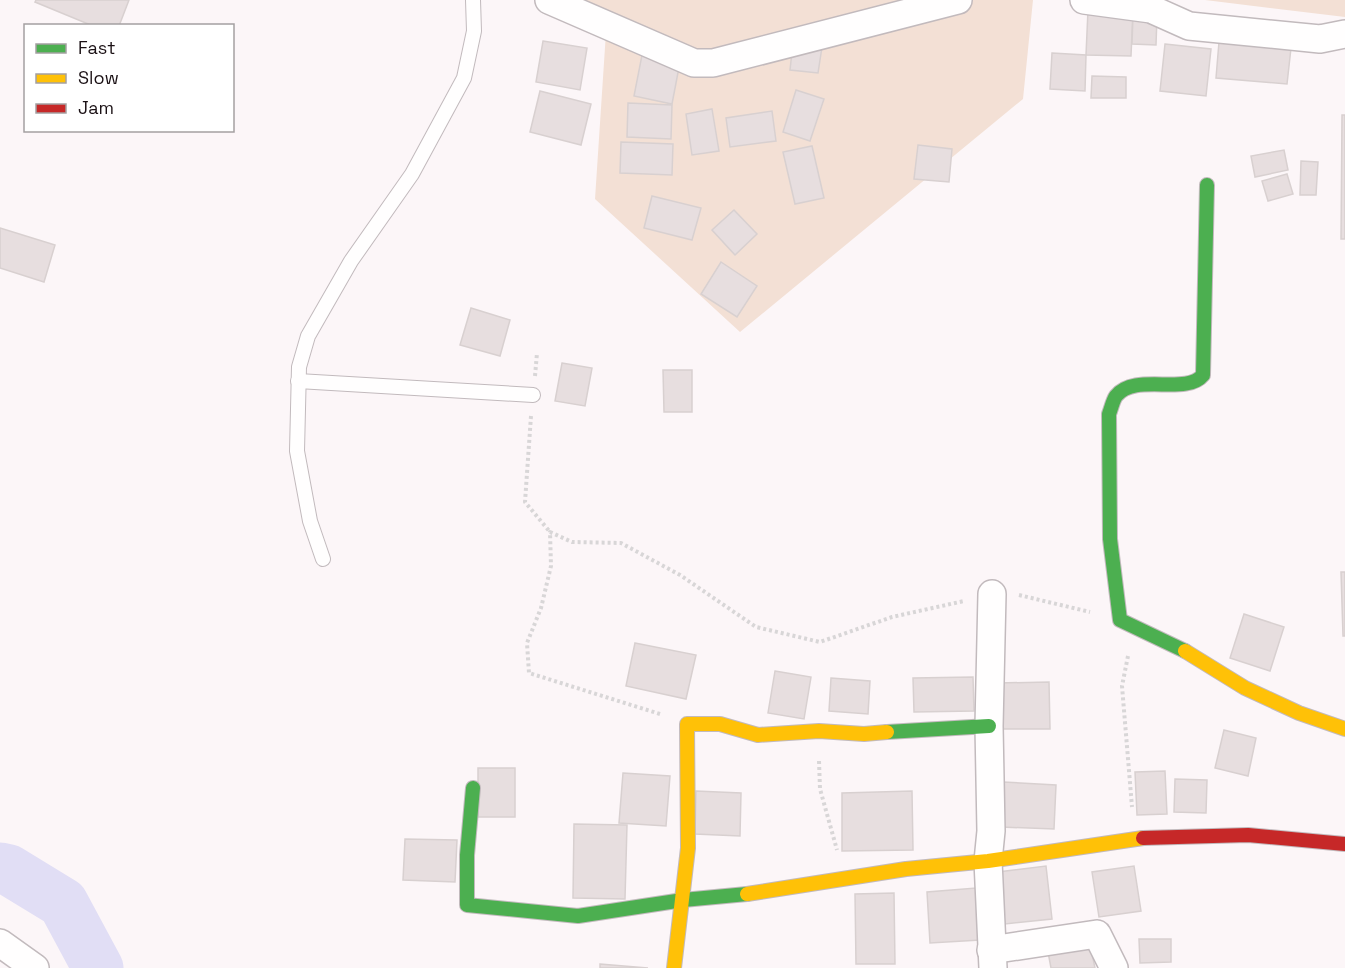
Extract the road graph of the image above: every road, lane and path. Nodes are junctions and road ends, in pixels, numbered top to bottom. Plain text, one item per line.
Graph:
1 (473, 0) edge
2 (549, 0) edge
3 (958, 0) edge
4 (1084, 0) edge
5 (1345, 34) edge
6 (1207, 184) dead end
7 (537, 352) dead end
8 (298, 381) junction
9 (533, 395) junction
10 (550, 532) junction
11 (322, 560) dead end
12 (992, 594) junction
13 (1120, 620) junction
14 (1134, 627) junction
15 (687, 724) junction
16 (989, 726) junction
17 (1345, 729) edge
18 (819, 731) junction
19 (473, 788) dead end
20 (1133, 838) junction
21 (1345, 844) edge
22 (988, 861) junction
23 (837, 881) junction
24 (683, 900) junction
25 (0, 943) edge
26 (992, 959) edge
27 (36, 968) edge
28 (674, 968) edge
29 (1114, 968) edge

1 - 8 lane
2 - 3 street
4 - 5 street
6 - 13 street
7 - 9 path
8 - 9 lane
8 - 11 lane
9 - 10 path
10 - 12 path
10 - 15 path
12 - 13 path
12 - 16 street
13 - 14 street
14 - 17 street
14 - 20 path
15 - 18 street
15 - 24 street
16 - 18 street
16 - 22 street
18 - 23 path
19 - 24 street
20 - 21 street
20 - 22 street
22 - 23 street
22 - 26 street
23 - 24 street
24 - 28 street
25 - 27 street
26 - 29 street

